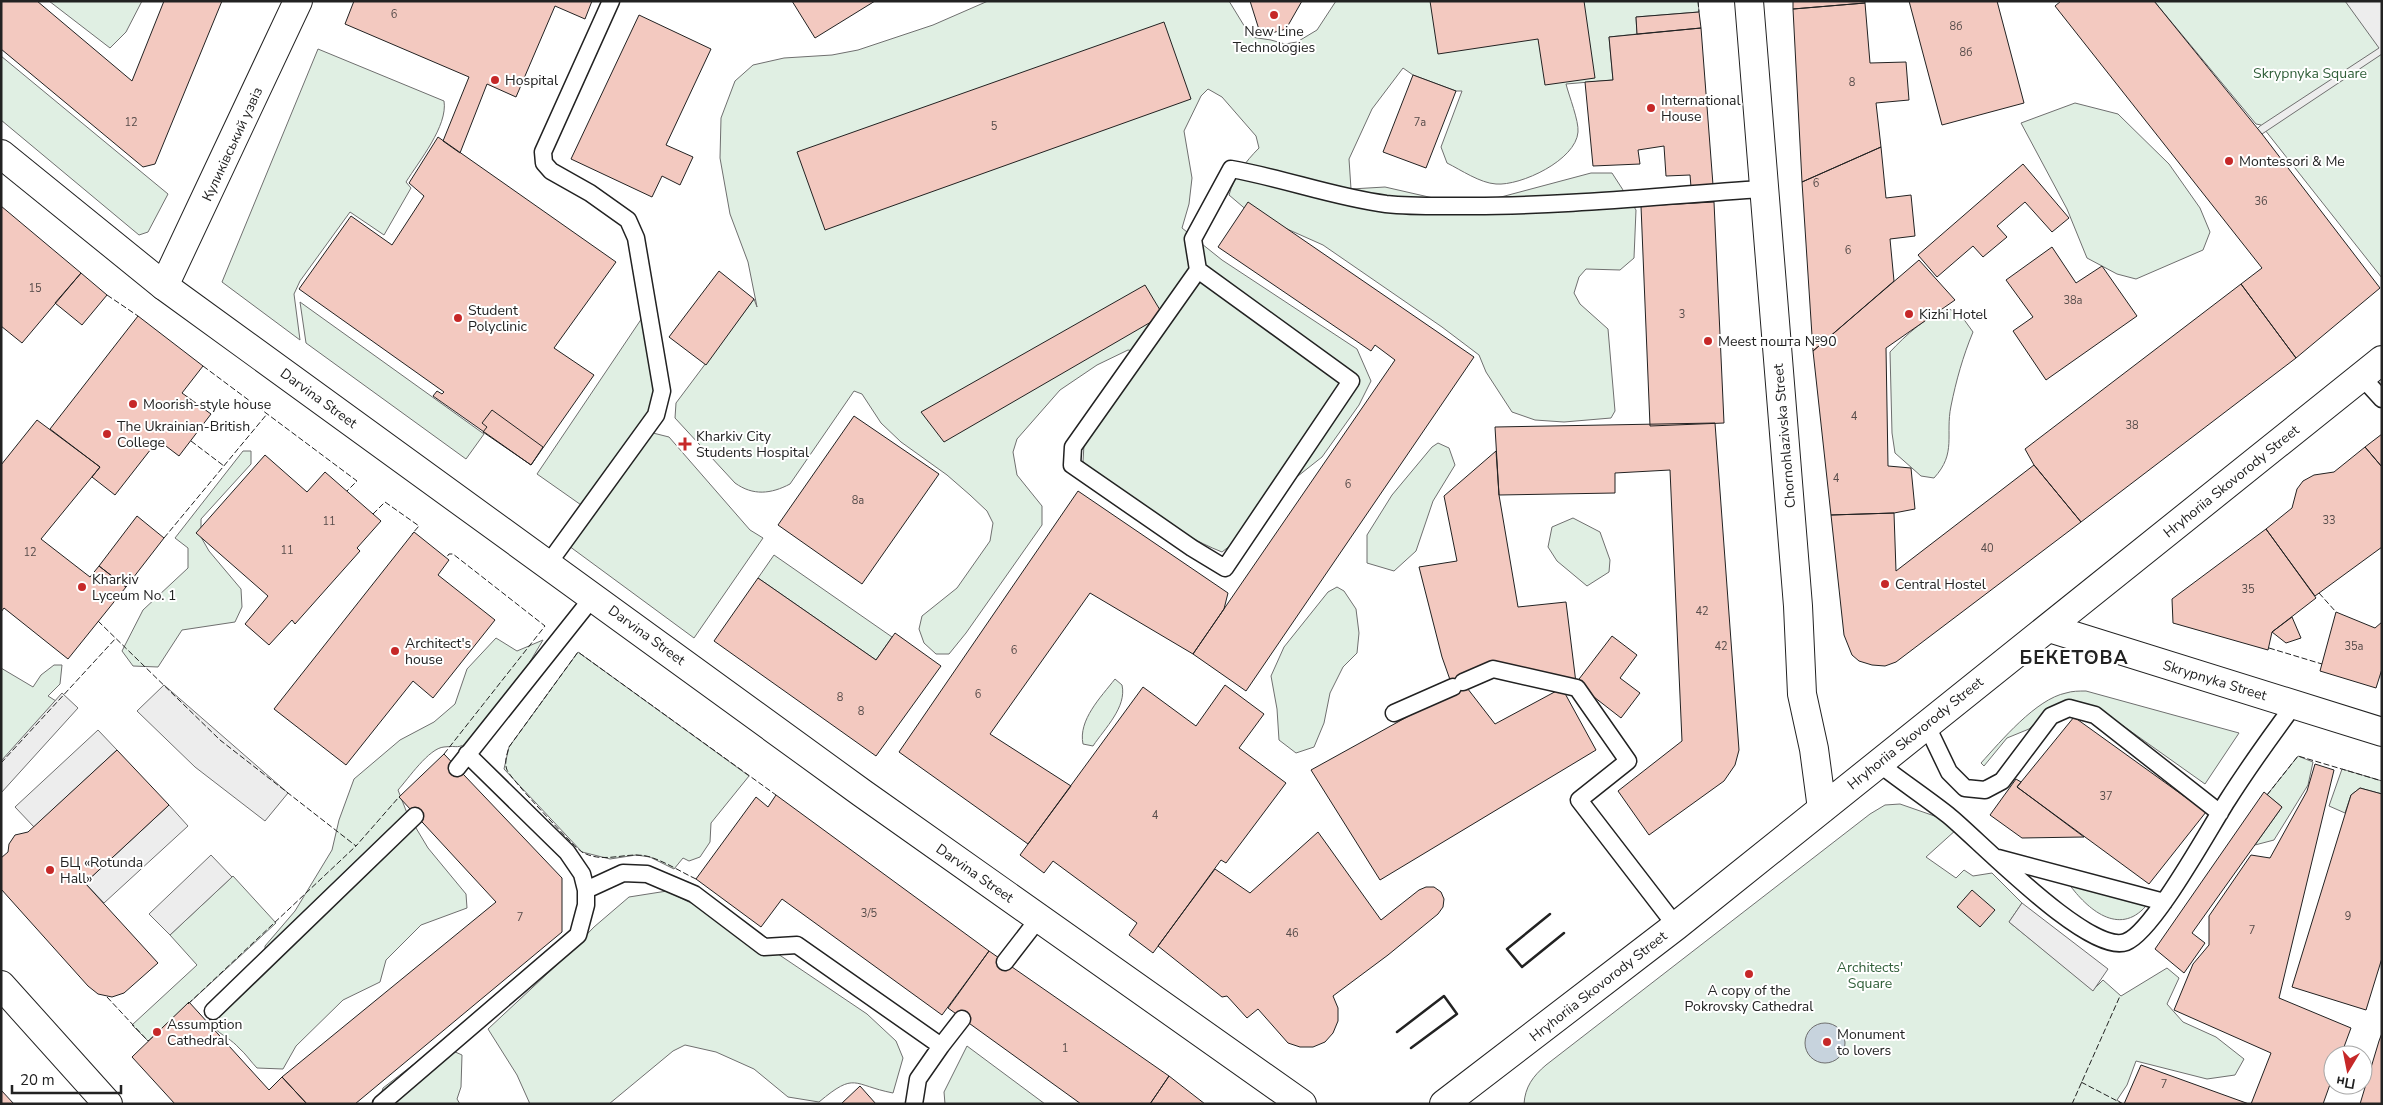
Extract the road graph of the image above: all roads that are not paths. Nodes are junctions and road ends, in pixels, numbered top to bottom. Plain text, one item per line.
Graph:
1 (298, 1) edge
2 (611, 1) edge
3 (1748, 1) edge
4 (1, 154) edge
5 (1763, 190) junction
6 (1198, 270) junction
7 (164, 286) junction
8 (2382, 360) edge
9 (2361, 376) junction
10 (2382, 399) edge
11 (548, 564) junction
12 (593, 597) junction
13 (2049, 628) junction
14 (2294, 705) junction
15 (1394, 713) dead end
16 (1926, 724) junction
17 (2382, 732) edge
18 (467, 754) junction
19 (1878, 764) junction
20 (457, 768) dead end
21 (1822, 809) junction
22 (2220, 813) junction
23 (416, 816) dead end
24 (1993, 856) junction
25 (586, 890) junction
26 (2164, 902) junction
27 (1039, 918) junction
28 (1676, 926) junction
29 (1006, 962) dead end
30 (1, 985) edge
31 (213, 1011) dead end
32 (962, 1019) dead end
33 (941, 1046) junction
34 (108, 1104) edge
35 (381, 1104) edge
36 (914, 1104) edge
37 (1302, 1104) edge
38 (1444, 1104) edge

1 - 7 street, Куликівський узвіз
2 - 11 lane
3 - 5 street, Chornohlazivska Street
4 - 7 street, Darvina Street
5 - 6 lane
5 - 21 street, Chornohlazivska Street
6 - 6 lane
7 - 11 street, Darvina Street
8 - 9 street, Hryhoriia Skovorody Street
9 - 10 lane
9 - 13 street, Hryhoriia Skovorody Street
11 - 12 street, Darvina Street
12 - 18 lane
12 - 27 street, Darvina Street
13 - 14 street, Skrypnyka Street
13 - 16 street, Hryhoriia Skovorody Street
14 - 17 street, Skrypnyka Street
14 - 22 lane
15 - 28 lane
16 - 19 street, Hryhoriia Skovorody Street
16 - 22 lane
18 - 20 lane
18 - 25 lane
19 - 21 street, Hryhoriia Skovorody Street
19 - 24 lane
21 - 28 street, Hryhoriia Skovorody Street
22 - 26 lane
23 - 31 lane
24 - 26 lane
24 - 26 lane
25 - 33 lane
25 - 35 lane
27 - 29 lane
27 - 37 street, Darvina Street
28 - 38 street, Hryhoriia Skovorody Street
30 - 34 street
32 - 33 lane
33 - 36 lane

